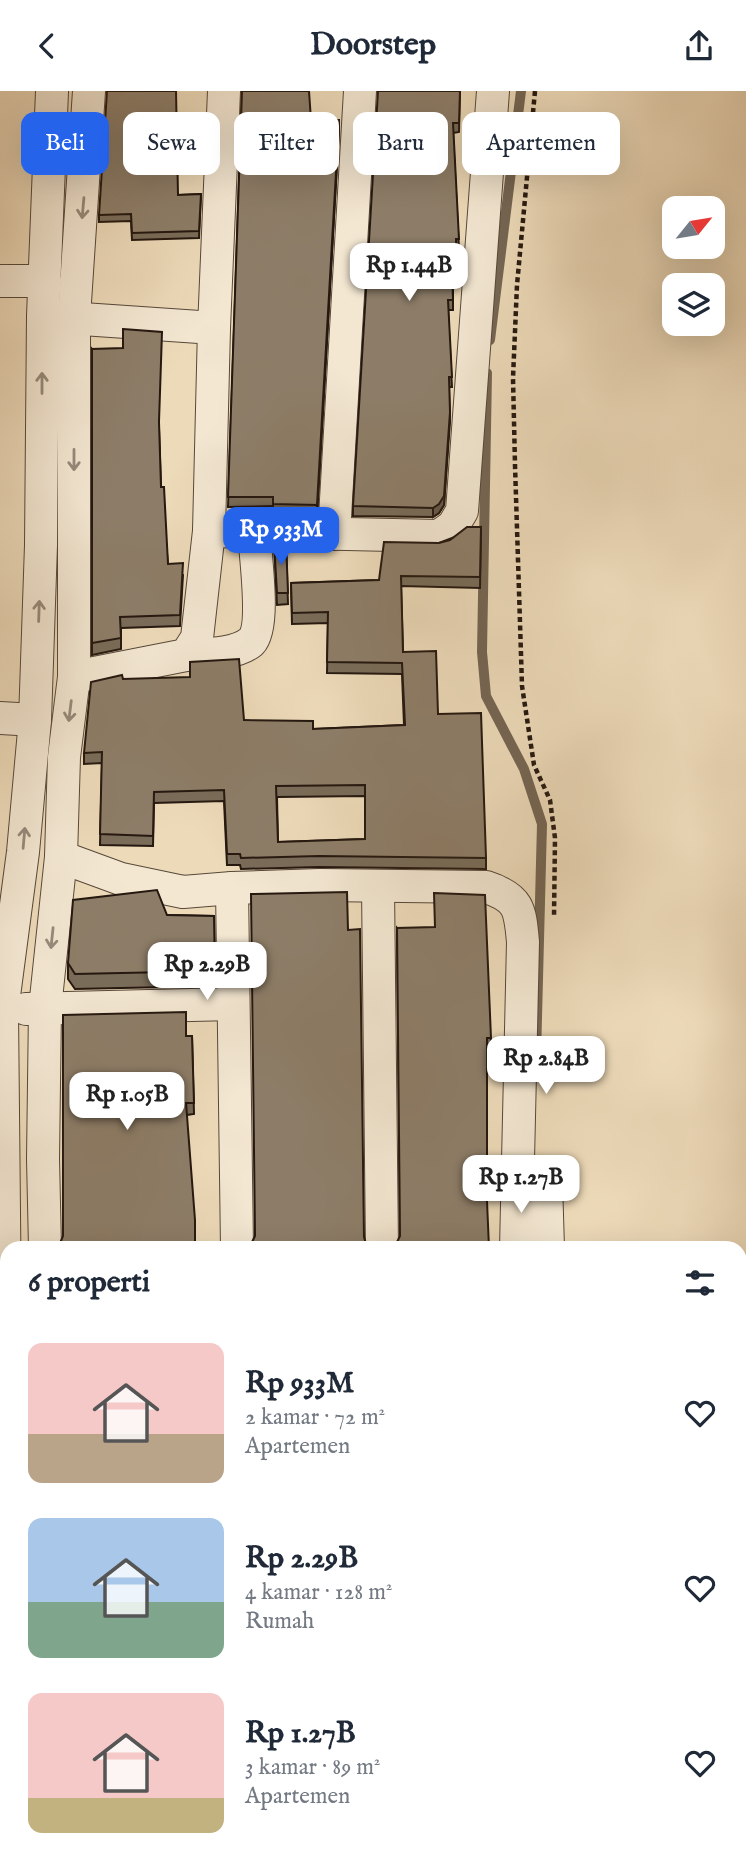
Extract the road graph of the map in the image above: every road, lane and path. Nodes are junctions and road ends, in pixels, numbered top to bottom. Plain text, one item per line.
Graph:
1 (52, 91) edge
2 (89, 91) edge
3 (224, 91) edge
4 (360, 91) edge
5 (493, 91) edge
6 (535, 91) edge
7 (0, 281) edge
8 (45, 281) junction
9 (43, 316) junction
10 (74, 317) junction
11 (214, 328) junction
12 (209, 531) junction
13 (254, 532) junction
14 (334, 534) junction
15 (186, 655) junction
16 (74, 677) junction
17 (0, 718) edge
18 (35, 720) junction
19 (526, 720) dead end
20 (32, 752) junction
21 (64, 757) junction
22 (61, 857) junction
23 (378, 887) junction
24 (232, 888) junction
25 (233, 1004) junction
26 (45, 1008) junction
27 (1, 1011) edge
28 (4, 1159) junction
29 (43, 1159) junction
30 (527, 1179) junction
31 (3, 1241) edge
32 (45, 1241) edge
33 (237, 1241) edge
34 (382, 1241) edge
35 (517, 1241) edge
36 (548, 1241) edge

1 - 8 street
2 -> 10 street
3 - 11 street
4 - 14 street
5 - 14 street
6 - 19 path
7 - 8 street
8 - 9 street
9 - 10 street
18 -> 9 street
10 - 11 street
10 -> 16 street
11 - 12 street
12 - 13 street
12 - 15 street
13 - 14 street
13 - 15 street
15 - 16 street
16 -> 21 street
17 - 18 street
18 - 20 street
20 - 21 street
27 -> 20 street
21 - 22 street
22 - 24 street
22 -> 26 street
23 - 24 street
23 - 30 street
23 - 34 street
24 - 25 street
25 - 26 street
25 - 33 street
26 - 27 street
26 - 29 street
27 - 28 street
28 - 29 street
28 - 31 street
29 - 32 street
30 - 35 street
30 - 36 street

